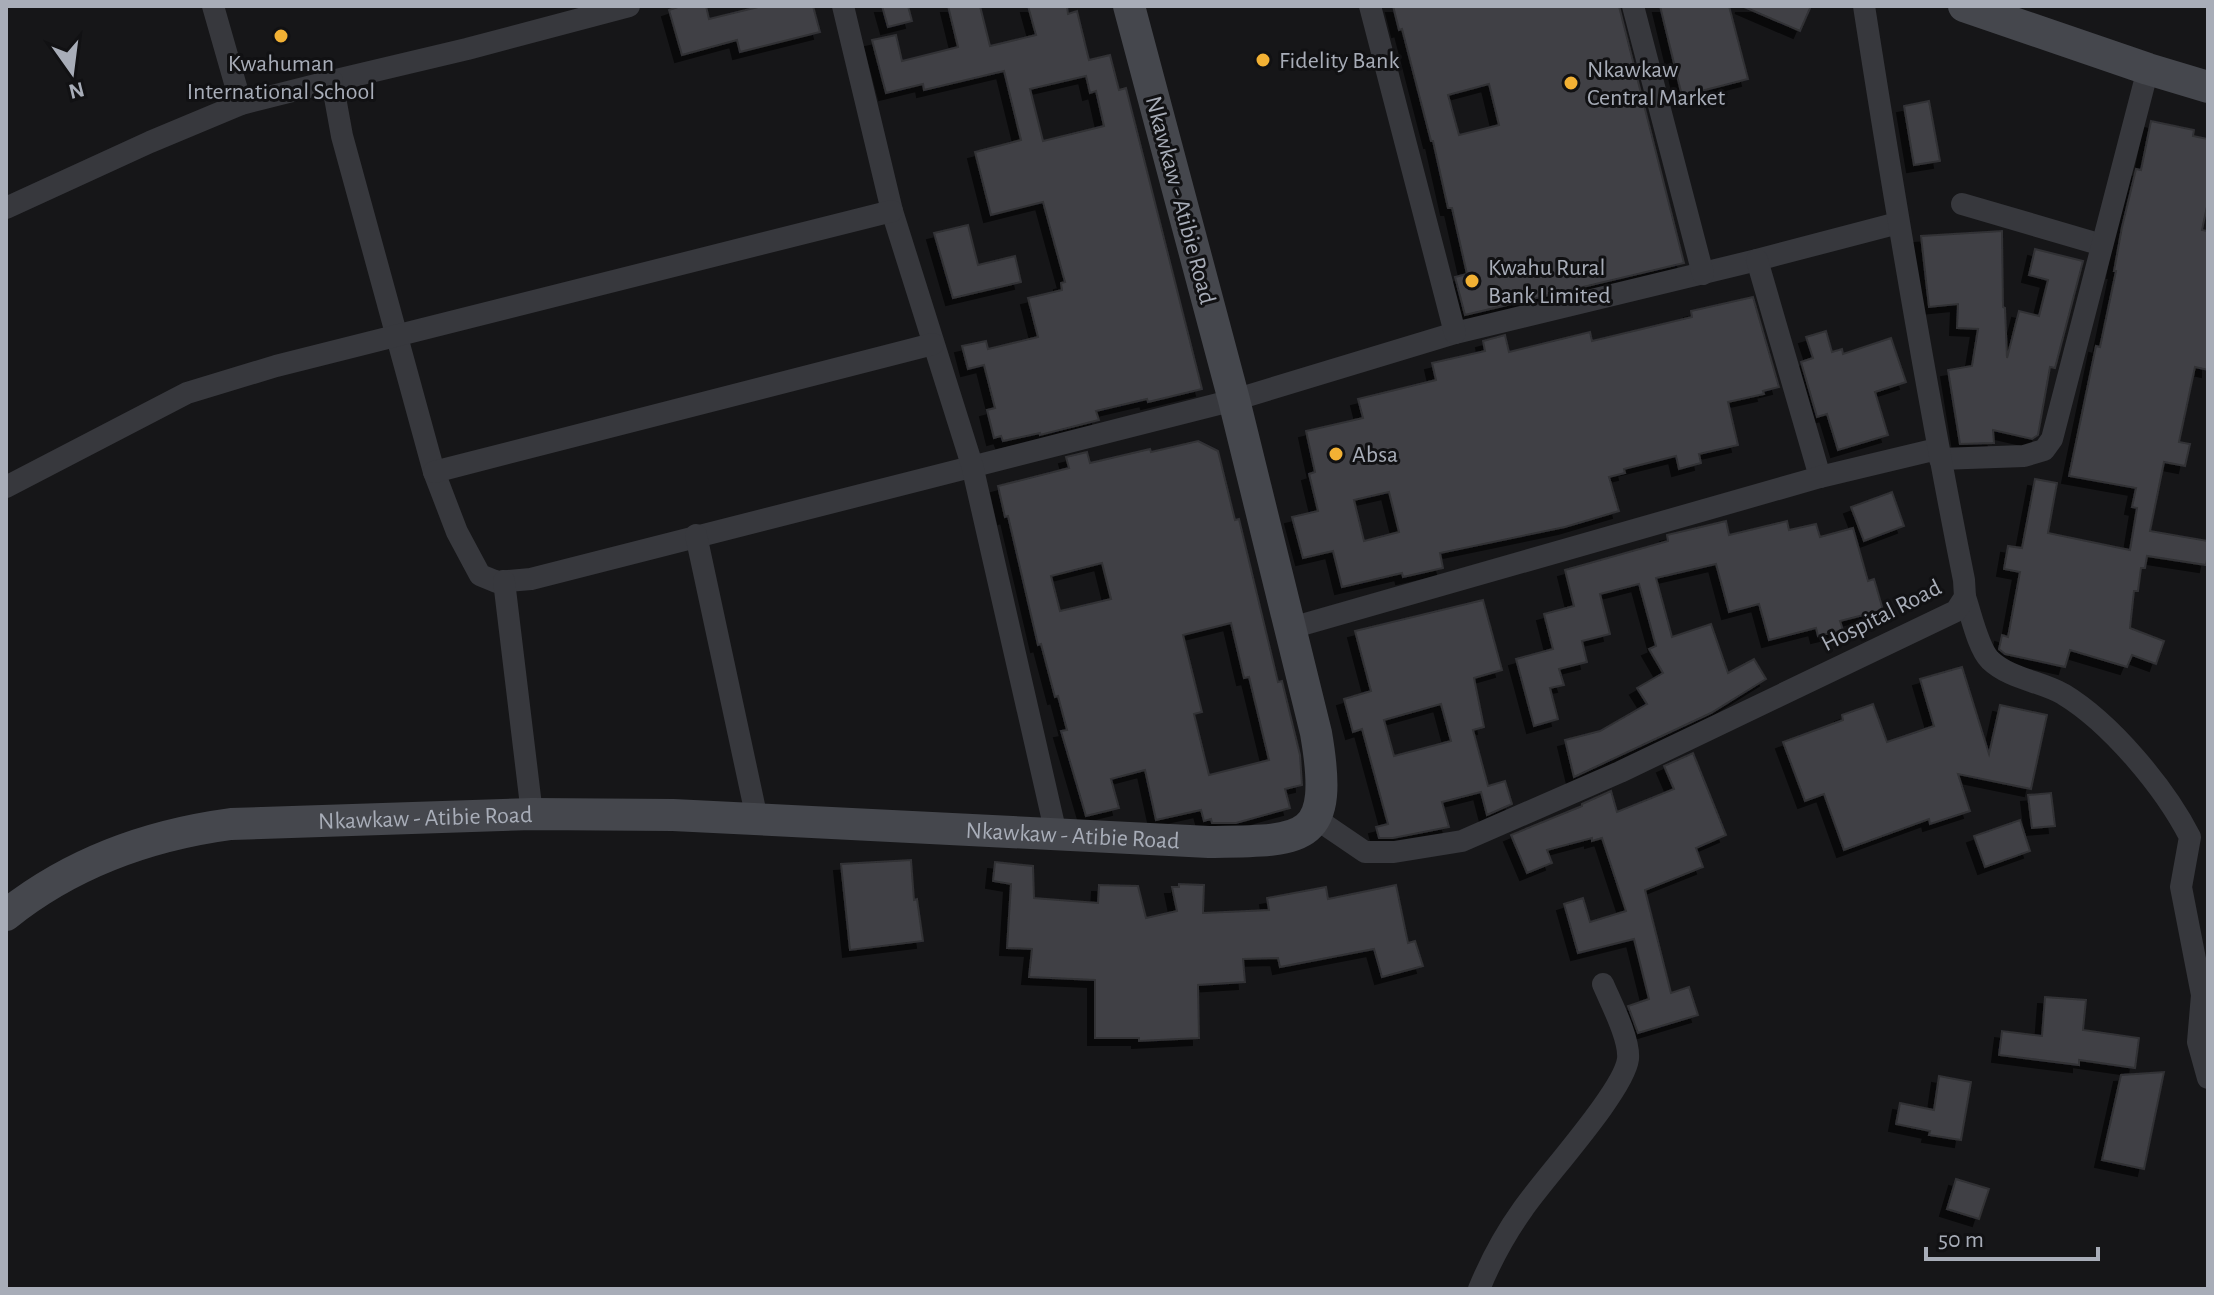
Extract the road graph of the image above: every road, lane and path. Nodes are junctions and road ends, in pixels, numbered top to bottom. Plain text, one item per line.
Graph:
1 (213, 6) edge
2 (629, 6) edge
3 (843, 6) edge
4 (1129, 6) edge
5 (1370, 6) edge
6 (1633, 6) edge
7 (1864, 6) edge
8 (1964, 6) edge
9 (2148, 69) junction
10 (332, 81) junction
11 (2208, 87) edge
12 (241, 104) junction
13 (1962, 204) dead end
14 (6, 208) edge
15 (892, 211) junction
16 (1898, 223) junction
17 (2102, 245) junction
18 (1757, 260) junction
19 (1703, 274) junction
20 (1455, 333) junction
21 (396, 335) junction
22 (933, 344) junction
23 (1234, 400) junction
24 (1938, 454) junction
25 (972, 465) junction
26 (434, 472) junction
27 (1820, 477) junction
28 (6, 487) edge
29 (696, 535) junction
30 (504, 581) junction
31 (1965, 597) junction
32 (1291, 628) junction
33 (532, 814) junction
34 (1315, 818) junction
35 (757, 819) junction
36 (1056, 834) junction
37 (6, 915) edge
38 (1603, 984) dead end
39 (2208, 1078) edge
40 (1479, 1289) edge

1 - 12 street
2 - 10 street
3 - 15 street
4 - 23 main road, Nkawkaw - Atibie Road
5 - 20 street
6 - 19 street
7 - 16 street, Hospital Road
8 - 9 main road
9 - 11 main road
9 - 17 street
10 - 12 street
10 - 21 street
12 - 14 street
13 - 17 street
15 - 21 street
15 - 22 street
16 - 18 street
16 - 24 street, Hospital Road
17 - 24 street
18 - 19 street
18 - 27 street
19 - 20 street
20 - 23 street
21 - 26 street
21 - 28 street
22 - 25 street
22 - 26 street
23 - 25 street
23 - 32 main road, Nkawkaw - Atibie Road
24 - 27 street
24 - 31 street, Hospital Road
25 - 29 street
25 - 36 street
26 - 30 street
27 - 32 street
29 - 30 street
29 - 35 street
30 - 33 street
31 - 34 street, Hospital Road
31 - 39 street
32 - 34 main road, Nkawkaw - Atibie Road
33 - 35 main road, Nkawkaw - Atibie Road
33 - 37 main road, Nkawkaw - Atibie Road
34 - 36 main road, Nkawkaw - Atibie Road
35 - 36 main road, Nkawkaw - Atibie Road
38 - 40 street

